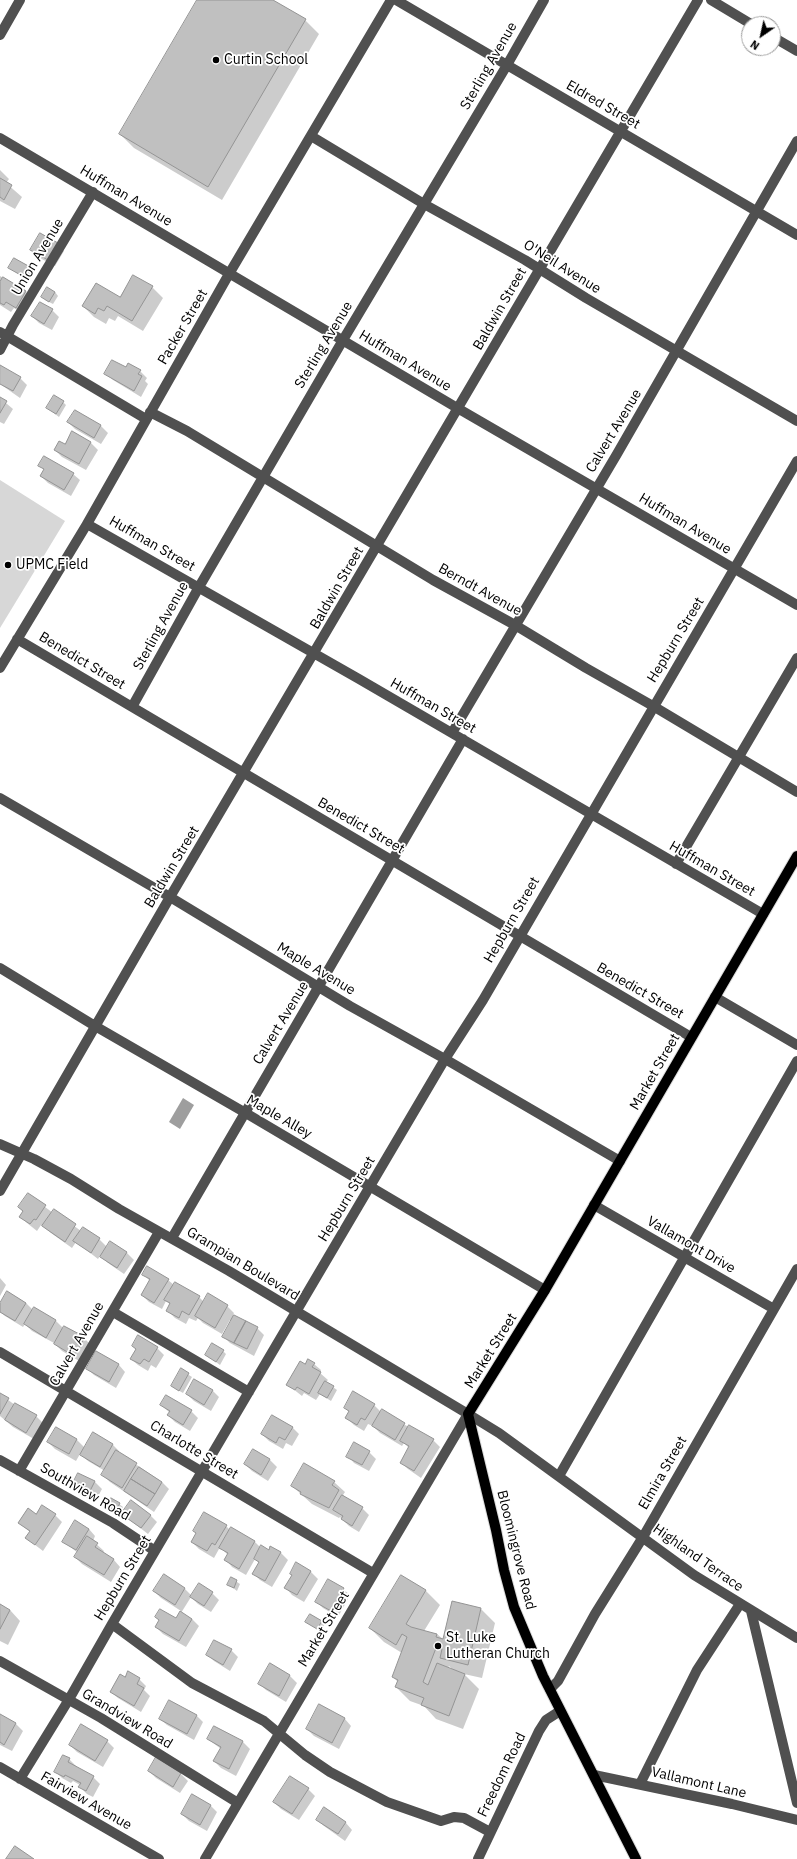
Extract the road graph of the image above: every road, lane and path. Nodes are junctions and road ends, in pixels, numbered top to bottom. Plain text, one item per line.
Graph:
1 (20, 0) edge
2 (391, 0) edge
3 (396, 0) edge
4 (544, 0) edge
5 (698, 0) edge
6 (710, 0) edge
7 (741, 18) edge
8 (0, 35) edge
9 (781, 42) edge
10 (797, 51) edge
11 (507, 65) junction
12 (620, 131) junction
13 (311, 136) junction
14 (0, 138) edge
15 (797, 142) edge
16 (93, 192) junction
17 (424, 204) junction
18 (758, 211) junction
19 (797, 234) edge
20 (539, 268) junction
21 (229, 274) junction
22 (4, 335) edge
23 (342, 340) junction
24 (0, 350) edge
25 (677, 350) junction
26 (459, 409) junction
27 (148, 416) junction
28 (797, 421) edge
29 (797, 461) edge
30 (263, 478) junction
31 (596, 487) junction
32 (87, 524) junction
33 (377, 546) junction
34 (734, 569) junction
35 (199, 587) junction
36 (797, 605) edge
37 (515, 625) junction
38 (17, 639) junction
39 (314, 654) junction
40 (797, 658) edge
41 (0, 668) edge
42 (653, 706) junction
43 (132, 707) junction
44 (452, 733) junction
45 (463, 739) junction
46 (739, 757) junction
47 (244, 773) junction
48 (797, 792) edge
49 (0, 798) edge
50 (591, 813) junction
51 (797, 856) edge
52 (393, 861) junction
53 (676, 864) junction
54 (170, 897) junction
55 (763, 914) junction
56 (520, 936) junction
57 (0, 968) edge
58 (319, 987) junction
59 (715, 997) junction
60 (95, 1026) junction
61 (692, 1037) junction
62 (797, 1045) edge
63 (445, 1059) junction
64 (797, 1061) edge
65 (244, 1112) junction
66 (0, 1144) edge
67 (22, 1153) junction
68 (620, 1160) junction
69 (370, 1187) junction
70 (0, 1191) edge
71 (594, 1205) junction
72 (159, 1232) junction
73 (172, 1238) junction
74 (685, 1258) junction
75 (797, 1269) edge
76 (545, 1290) junction
77 (774, 1309) junction
78 (113, 1312) junction
79 (296, 1312) junction
80 (0, 1352) edge
81 (66, 1392) junction
82 (249, 1392) junction
83 (468, 1414) junction
84 (0, 1460) edge
85 (19, 1471) junction
86 (202, 1471) junction
87 (559, 1476) junction
88 (643, 1537) junction
89 (155, 1550) junction
90 (373, 1573) junction
91 (740, 1604) junction
92 (752, 1611) junction
93 (112, 1624) junction
94 (797, 1638) edge
95 (0, 1661) edge
96 (550, 1689) junction
97 (68, 1701) junction
98 (560, 1711) junction
99 (279, 1733) junction
100 (0, 1767) edge
101 (594, 1775) junction
102 (20, 1779) junction
103 (640, 1784) junction
104 (238, 1803) junction
105 (797, 1803) edge
106 (797, 1820) edge
107 (490, 1832) junction
108 (158, 1859) edge
109 (205, 1859) edge
110 (478, 1859) edge
111 (636, 1859) edge

1 - 8 street
2 - 13 street, Packer Street
3 - 11 street, Eldred Street
4 - 11 street, Sterling Avenue
5 - 12 street, Baldwin Street
6 - 7 street
9 - 10 street
11 - 12 street, Eldred Street
11 - 17 street, Sterling Avenue
12 - 18 street, Eldred Street
12 - 20 street, Baldwin Street
13 - 17 street, O'Neil Avenue
13 - 21 street, Packer Street
14 - 16 street, Huffman Avenue
15 - 18 street, Calvert Avenue
16 - 21 street, Huffman Avenue
16 - 22 street, Union Avenue
17 - 20 street, O'Neil Avenue
17 - 23 street, Sterling Avenue
18 - 19 street, Eldred Street
18 - 25 street, Calvert Avenue
20 - 25 street, O'Neil Avenue
20 - 26 street, Baldwin Street
21 - 23 street, Huffman Avenue
21 - 27 street, Packer Street
22 - 24 street, Union Avenue
22 - 27 street
23 - 26 street, Huffman Avenue
23 - 30 street, Sterling Avenue
25 - 28 street, O'Neil Avenue
25 - 31 street, Calvert Avenue
26 - 31 street, Huffman Avenue
26 - 33 street, Baldwin Street
27 - 30 street, Berndt Avenue
27 - 32 street, Packer Street
29 - 34 street, Hepburn Street
30 - 33 street, Berndt Avenue
30 - 35 street, Sterling Avenue
31 - 34 street, Huffman Avenue
31 - 37 street, Calvert Avenue
32 - 35 street, Huffman Street
32 - 38 street, Packer Street
33 - 37 street, Berndt Avenue
33 - 39 street, Baldwin Street
34 - 36 street, Huffman Avenue
34 - 42 street, Hepburn Street
35 - 39 street, Huffman Street
35 - 43 street, Sterling Avenue
37 - 42 street, Berndt Avenue
37 - 44 street, Calvert Avenue
38 - 41 street, Packer Street
38 - 43 street, Benedict Street
39 - 44 street, Huffman Street
39 - 47 street, Baldwin Street
40 - 46 street
42 - 46 street, Berndt Avenue
42 - 50 street, Hepburn Street
43 - 47 street, Benedict Street
44 - 45 street, Huffman Street
45 - 50 street, Huffman Street
45 - 52 street, Calvert Avenue
46 - 48 street, Berndt Avenue
46 - 53 street
47 - 52 street, Benedict Street
47 - 54 street, Baldwin Street
49 - 54 street, Maple Avenue
50 - 53 street, Huffman Street
50 - 56 street, Hepburn Street
51 - 55 main road, Market Street
52 - 56 street, Benedict Street
52 - 58 street, Calvert Avenue
53 - 55 street, Huffman Street
54 - 58 street, Maple Avenue
54 - 60 street, Baldwin Street
55 - 59 main road, Market Street
56 - 61 street, Benedict Street
56 - 63 street, Hepburn Street
57 - 60 street, Maple Alley
58 - 63 street, Maple Avenue
58 - 65 street, Calvert Avenue
59 - 61 main road, Market Street
59 - 62 street
60 - 65 street, Maple Alley
60 - 67 street, Baldwin Street
61 - 68 main road, Market Street
63 - 68 street, Maple Avenue
63 - 69 street, Hepburn Street
64 - 74 street
65 - 69 street, Maple Alley
65 - 73 street, Calvert Avenue
66 - 67 street, Grampian Boulevard
67 - 70 street, Baldwin Street
67 - 72 street, Grampian Boulevard
68 - 71 main road, Market Street
69 - 76 street, Maple Alley
69 - 79 street, Hepburn Street
71 - 74 street, Vallamont Drive
71 - 76 main road, Market Street
72 - 73 street, Grampian Boulevard
72 - 78 street, Calvert Avenue
73 - 79 street, Grampian Boulevard
74 - 77 street, Vallamont Drive
74 - 87 street
75 - 77 street, Elmira Street
76 - 83 main road, Market Street
77 - 88 street, Elmira Street
78 - 81 street, Calvert Avenue
78 - 82 street
79 - 82 street, Hepburn Street
79 - 83 street, Grampian Boulevard
80 - 81 street, Charlotte Street
81 - 85 street, Calvert Avenue
81 - 86 street, Charlotte Street
82 - 86 street, Hepburn Street
83 - 87 street, Highland Terrace
83 - 90 street, Market Street
83 - 96 main road, Bloomingrove Road
84 - 85 street, Southview Road
85 - 89 street, Southview Road
86 - 89 street, Hepburn Street
86 - 90 street, Charlotte Street
87 - 88 street, Highland Terrace
88 - 91 street, Highland Terrace
88 - 96 street, Elmira Street
89 - 93 street, Hepburn Street
90 - 99 street, Market Street
91 - 92 street, Highland Terrace
91 - 103 street
92 - 94 street, Highland Terrace
92 - 105 street
93 - 97 street, Hepburn Street
93 - 99 street
95 - 97 street, Grandview Road
96 - 98 main road, Bloomingrove Road
97 - 102 street, Hepburn Street
97 - 104 street, Grandview Road
98 - 101 main road, Bloomingrove Road
98 - 107 street, Freedom Road
99 - 104 street, Market Street
99 - 107 street
100 - 102 street, Fairview Avenue
101 - 103 street, Vallamont Lane
101 - 111 main road, Bloomingrove Road
102 - 108 street, Fairview Avenue
103 - 106 street, Vallamont Lane
104 - 109 street, Market Street
107 - 110 street, Freedom Road

